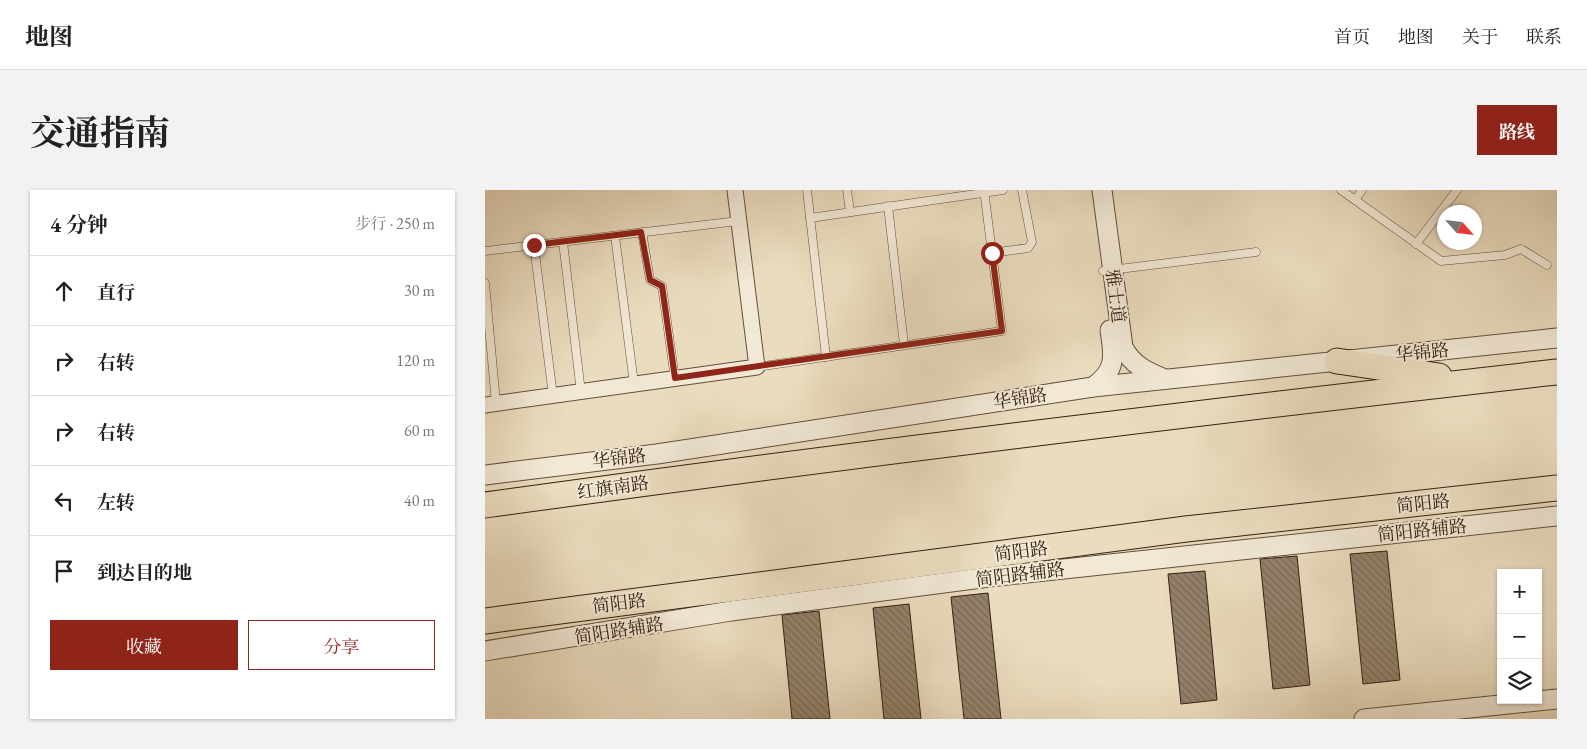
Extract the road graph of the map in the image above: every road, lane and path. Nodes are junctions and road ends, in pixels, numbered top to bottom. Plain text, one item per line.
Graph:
1 (735, 190) edge
2 (807, 190) edge
3 (847, 190) edge
4 (1003, 190) edge
5 (1022, 190) edge
6 (1093, 190) edge
7 (1102, 190) edge
8 (1341, 190) edge
9 (1362, 190) edge
10 (1457, 190) edge
11 (984, 191) edge
12 (1355, 200) junction
13 (887, 206) junction
14 (850, 212) junction
15 (810, 218) junction
16 (738, 221) junction
17 (641, 232) junction
18 (615, 236) junction
19 (563, 242) junction
20 (1416, 244) junction
21 (534, 245) junction
22 (485, 251) edge
23 (1256, 252) dead end
24 (992, 253) junction
25 (1547, 265) dead end
26 (1108, 271) junction
27 (485, 283) edge
28 (1557, 338) edge
29 (904, 346) junction
30 (826, 357) junction
31 (1337, 361) junction
32 (757, 367) junction
33 (1557, 372) edge
34 (675, 378) junction
35 (1166, 380) junction
36 (1471, 381) junction
37 (634, 384) junction
38 (1093, 387) junction
39 (581, 392) junction
40 (553, 396) junction
41 (491, 404) edge
42 (485, 475) edge
43 (1557, 488) edge
44 (485, 505) edge
45 (1557, 516) edge
46 (1186, 529) junction
47 (989, 577) junction
48 (485, 621) edge
49 (485, 651) edge
50 (1557, 699) edge
51 (1364, 719) edge

1 - 16 street
2 - 15 lane
3 - 14 lane
4 - 11 lane
5 - 24 lane
6 - 26 street, 雅士道
7 - 26 street, 雅士道
8 - 12 lane
9 - 12 lane
10 - 20 lane
11 - 13 lane
11 - 24 lane
12 - 20 lane
13 - 14 lane
13 - 29 lane
14 - 15 lane
15 - 30 lane
16 - 17 lane
16 - 32 street
17 - 18 lane
17 - 34 lane
18 - 19 lane
18 - 37 lane
19 - 21 lane
19 - 39 lane
20 - 25 lane
21 - 22 lane
21 - 40 lane
23 - 26 lane
24 - 29 lane
26 - 35 street, 雅士道
26 - 38 street, 雅士道
27 - 41 lane
28 - 31 street, 华锦路
29 - 30 lane
30 - 32 lane
31 - 35 street, 华锦路
31 - 36 highway
32 - 34 street
33 - 36 highway
34 - 37 street
35 - 38 street, 华锦路
36 - 44 highway, 红旗南路
37 - 39 street
38 - 42 street, 华锦路
39 - 40 street
40 - 41 street
43 - 46 highway, 简阳路
45 - 47 street, 简阳路辅路
46 - 47 street
46 - 48 highway, 简阳路
47 - 49 street, 简阳路辅路
50 - 51 street

